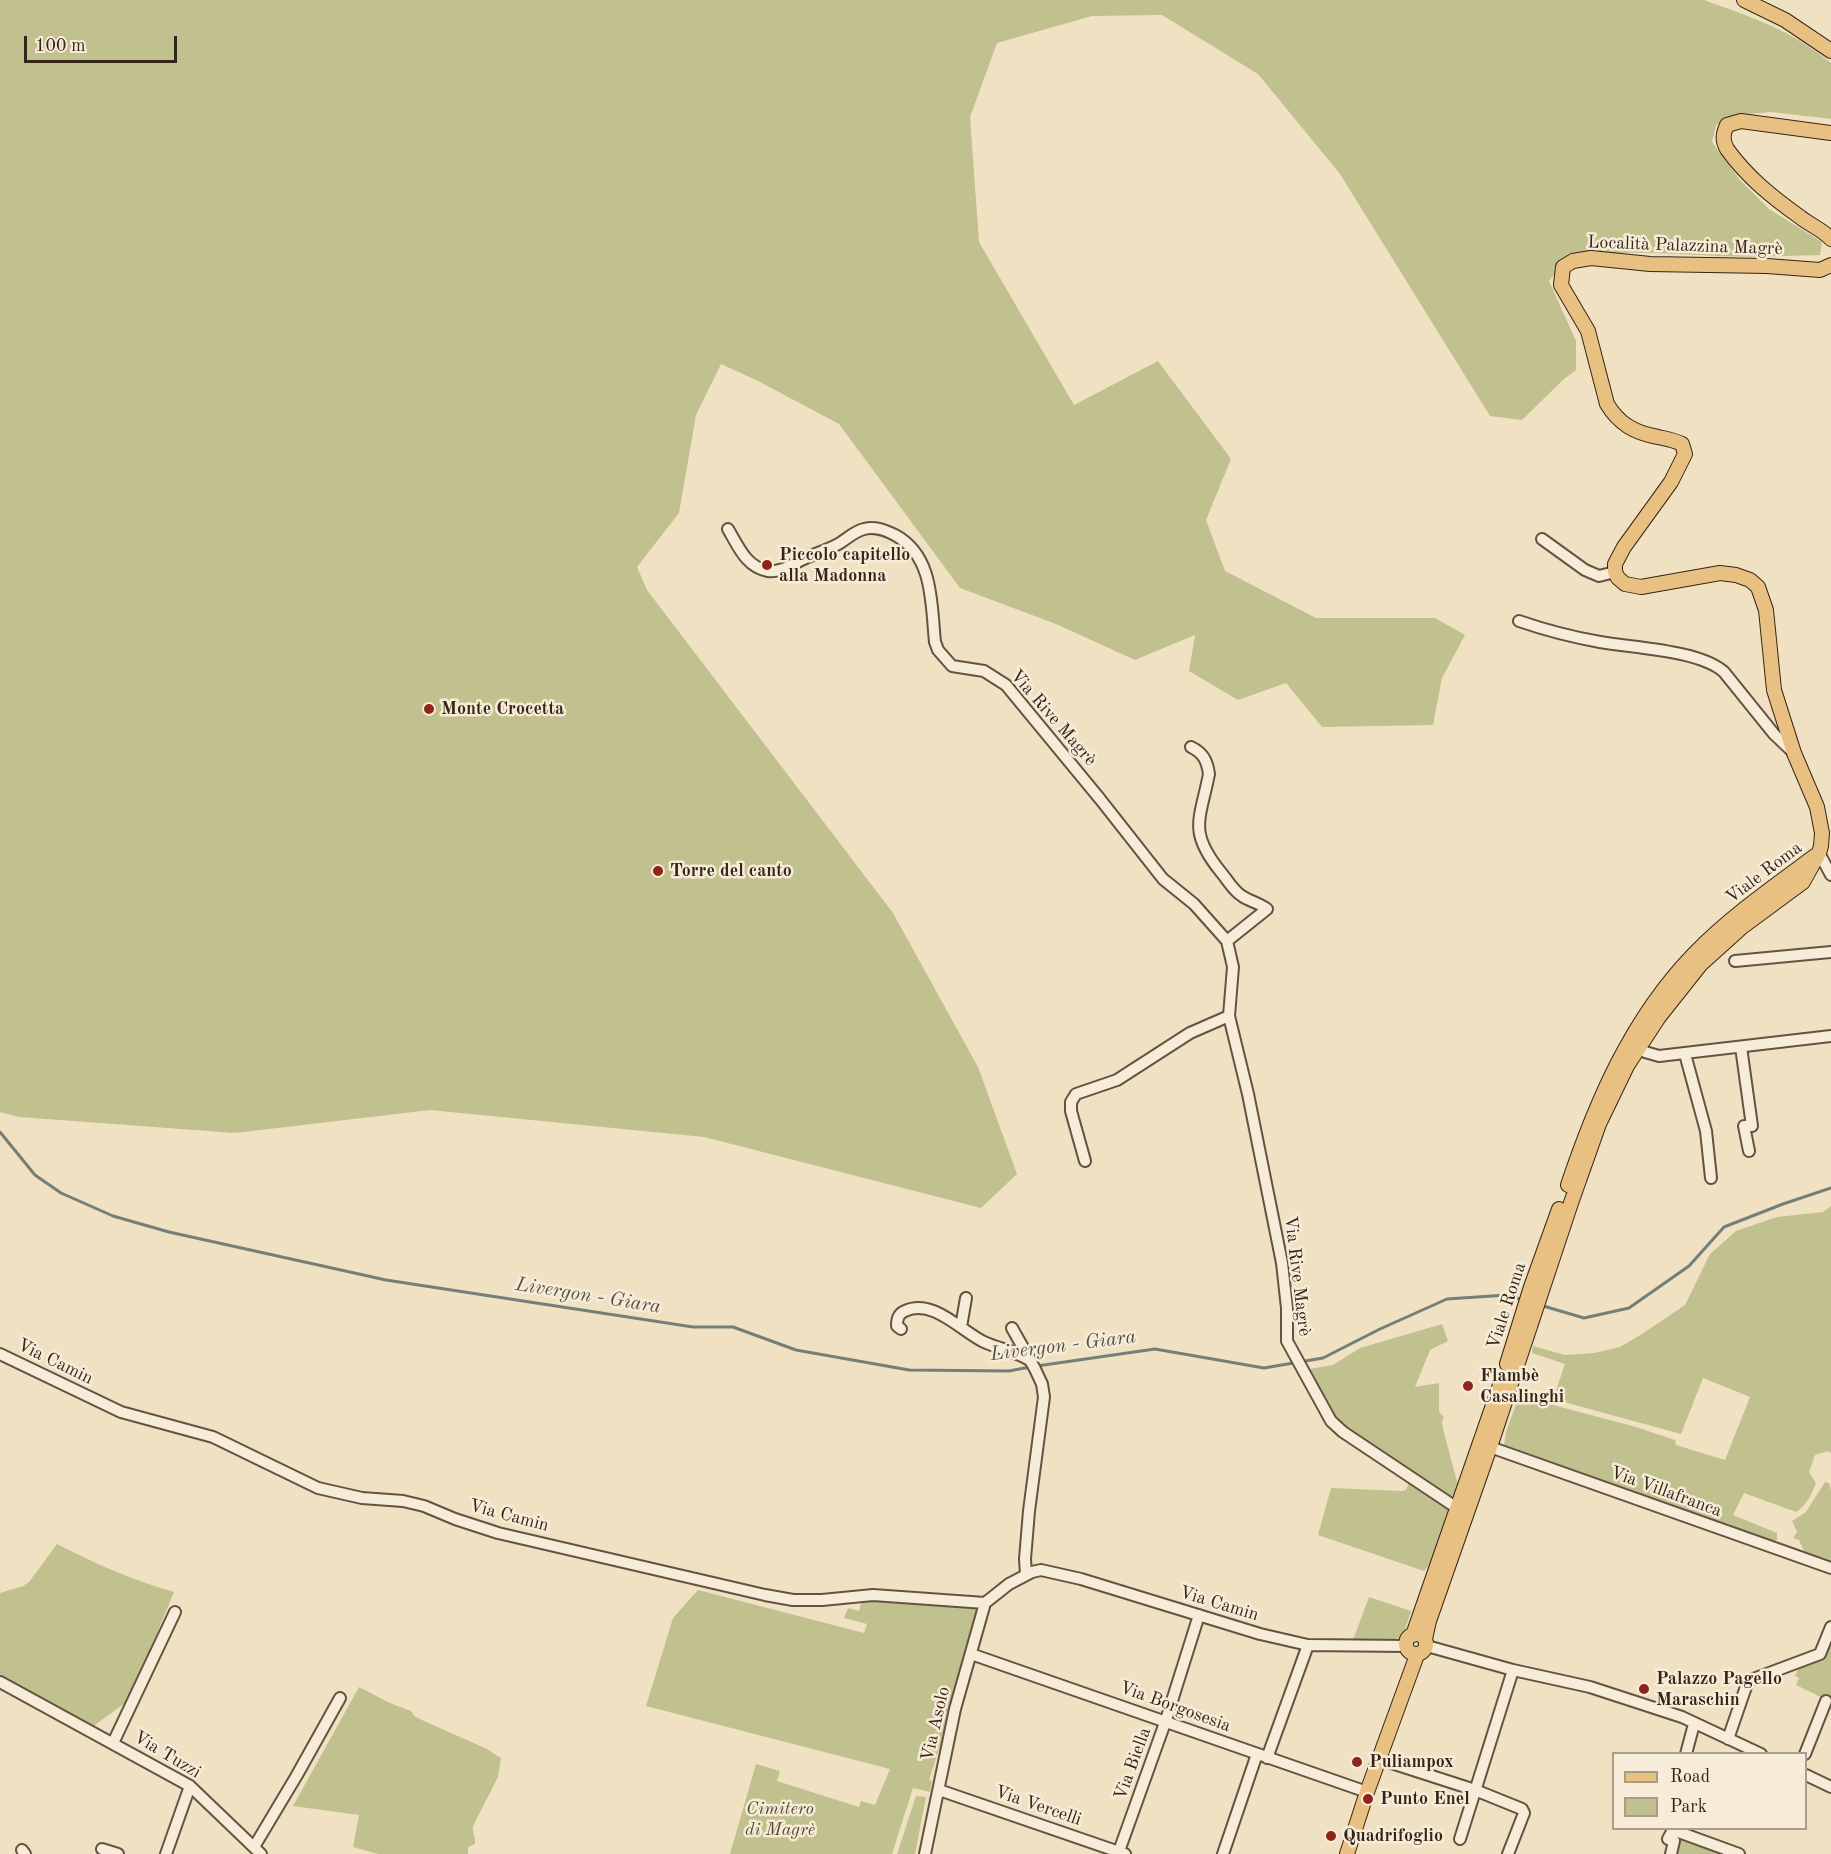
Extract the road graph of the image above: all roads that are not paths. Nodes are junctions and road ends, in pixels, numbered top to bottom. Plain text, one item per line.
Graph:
1 (1744, 0) edge
2 (1831, 51) edge
3 (1831, 133) edge
4 (1831, 239) edge
5 (1831, 265) edge
6 (728, 529) dead end
7 (1542, 539) dead end
8 (1615, 572) junction
9 (1519, 621) dead end
10 (1191, 747) dead end
11 (1794, 753) junction
12 (1826, 831) edge
13 (1819, 853) junction
14 (1831, 874) edge
15 (1227, 940) junction
16 (1831, 952) edge
17 (1735, 961) dead end
18 (1229, 1016) junction
19 (1831, 1036) edge
20 (1640, 1046) junction
21 (1741, 1047) junction
22 (1685, 1054) junction
23 (1749, 1151) dead end
24 (1085, 1161) dead end
25 (1711, 1178) dead end
26 (1557, 1228) junction
27 (966, 1298) dead end
28 (961, 1327) junction
29 (1012, 1328) dead end
30 (901, 1329) dead end
31 (0, 1354) edge
32 (1031, 1361) junction
33 (1485, 1445) junction
34 (1462, 1509) junction
35 (1831, 1568) edge
36 (1026, 1575) junction
37 (985, 1603) junction
38 (175, 1612) dead end
39 (1199, 1615) junction
40 (1831, 1627) edge
41 (1418, 1644) junction
42 (1308, 1645) junction
43 (971, 1654) junction
44 (1513, 1670) junction
45 (0, 1682) edge
46 (340, 1698) dead end
47 (1826, 1701) dead end
48 (1166, 1720) junction
49 (1694, 1724) junction
50 (1728, 1739) junction
51 (113, 1743) junction
52 (1687, 1752) edge
53 (1757, 1752) edge
54 (1806, 1752) edge
55 (1262, 1756) junction
56 (1379, 1759) junction
57 (1807, 1775) edge
58 (190, 1786) junction
59 (1831, 1787) edge
60 (939, 1790) junction
61 (1476, 1790) junction
62 (1367, 1792) junction
63 (1672, 1833) edge
64 (1460, 1839) dead end
65 (102, 1849) dead end
66 (257, 1851) edge
67 (1121, 1853) edge
68 (118, 1854) edge
69 (166, 1854) edge
70 (924, 1854) edge
71 (1223, 1854) edge
72 (1347, 1854) edge
73 (1508, 1854) edge
74 (1671, 1854) edge
75 (1739, 1854) edge

1 - 2 main road
3 - 4 main road, Località Palazzina Magrè
5 - 8 main road, Località Palazzina Magrè
6 - 15 street, Via Rive Magrè
7 - 8 street
8 - 11 main road
9 - 11 street
10 - 15 street
11 - 12 main road
12 - 13 main road
13 - 14 street
13 - 20 main road, Viale Roma
13 - 26 main road, Viale Roma
15 - 18 street, Via Rive Magrè
16 - 17 street
18 - 24 street
18 - 34 street, Via Rive Magrè
19 - 21 street
20 - 22 street
20 - 26 main road, Viale Roma
21 - 22 street
21 - 23 street
22 - 25 street
26 - 33 main road, Viale Roma
27 - 28 street
28 - 30 street
28 - 32 street
29 - 32 street
31 - 37 street, Via Camin
32 - 36 street
33 - 34 main road, Viale Roma
33 - 35 street, Via Villafranca
34 - 41 main road, Viale Roma
36 - 37 street, Via Camin
36 - 39 street, Via Camin
37 - 43 street, Via Asolo
38 - 51 street, Via Tuzzi
39 - 42 street, Via Camin
39 - 48 street, Via Biella
40 - 50 street
41 - 42 street, Via Camin
41 - 44 street, Via Camin
41 - 56 main road, Viale Roma
42 - 55 street
43 - 48 street, Via Borgosesia
43 - 60 street, Via Asolo
44 - 49 street, Via Camin
44 - 61 street
45 - 51 street, Via Tuzzi
46 - 66 street, Via Tuzzi
47 - 54 street
48 - 55 street, Via Borgosesia
48 - 67 street, Via Biella
49 - 50 street, Via Camin
49 - 52 street
50 - 53 street, Via Camin
51 - 58 street, Via Tuzzi
55 - 62 street, Via Borgosesia
55 - 71 street
56 - 61 street
56 - 62 main road, Viale Roma
57 - 59 street
58 - 66 street, Via Tuzzi
58 - 69 street
60 - 67 street, Via Vercelli
60 - 70 street, Via Asolo
61 - 64 street
61 - 73 street
62 - 72 main road, Viale Roma
63 - 74 street
63 - 75 street
65 - 68 street

